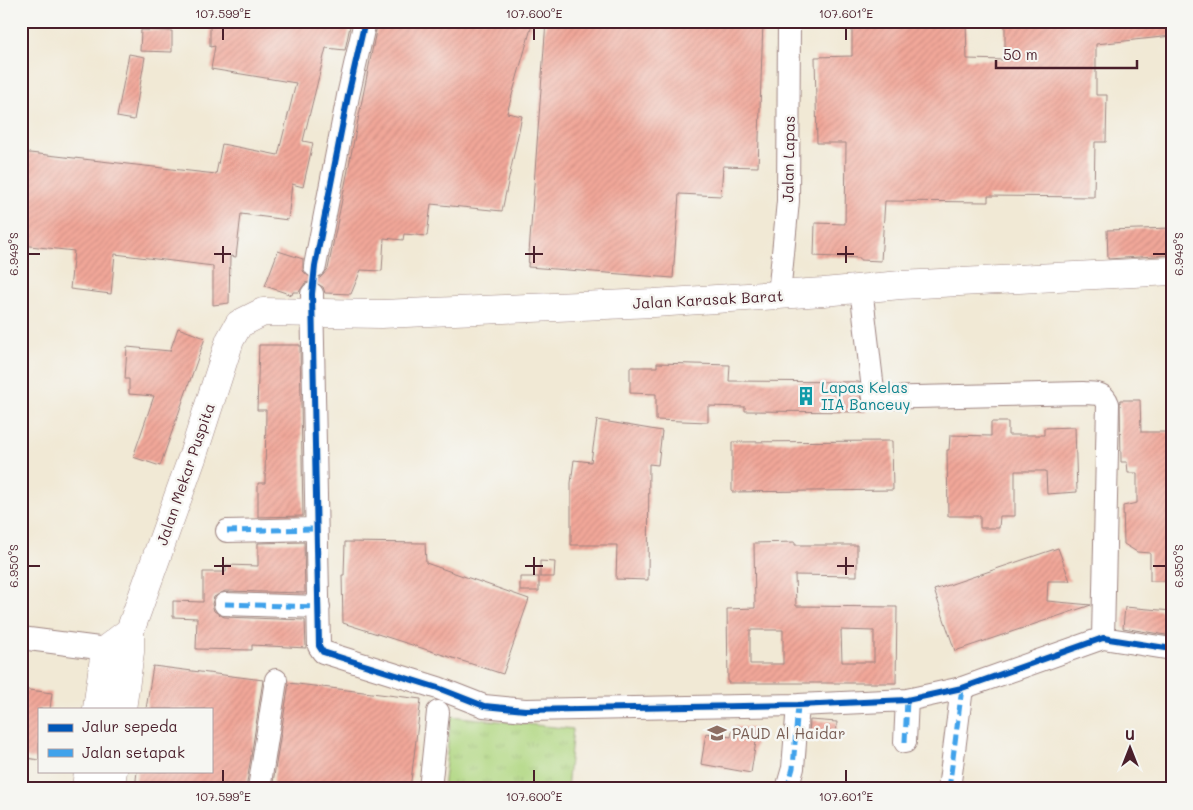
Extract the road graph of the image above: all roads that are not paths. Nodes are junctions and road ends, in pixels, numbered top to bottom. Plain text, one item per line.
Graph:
1 (365, 21) edge
2 (789, 21) edge
3 (315, 266) dead end
4 (1172, 270) edge
5 (861, 288) junction
6 (779, 295) junction
7 (312, 304) junction
8 (244, 320) joint
9 (316, 530) junction
10 (227, 531) dead end
11 (225, 604) dead end
12 (319, 607) junction
13 (21, 638) edge
14 (1103, 638) junction
15 (122, 644) junction
16 (1172, 649) edge
17 (276, 680) dead end
18 (962, 688) junction
19 (907, 700) junction
20 (798, 705) junction
21 (97, 708) edge
22 (122, 708) edge
23 (438, 712) dead end
24 (906, 742) dead end
25 (88, 772) edge
26 (113, 772) edge
27 (86, 789) edge
28 (110, 789) edge
29 (259, 789) edge
30 (430, 789) edge
31 (787, 789) edge
32 (950, 789) edge

1 - 3 street
2 - 6 street, Jalan Lapas
4 - 5 street, Jalan Karasak Barat
5 - 6 street, Jalan Karasak Barat
5 - 14 street
6 - 7 street, Jalan Karasak Barat
7 - 8 street, Jalan Karasak Barat
7 - 9 street
8 - 15 street, Jalan Mekar Puspita
9 - 10 street
9 - 12 street
11 - 12 street
12 - 20 street
13 - 15 street
14 - 16 street
14 - 18 street
15 - 21 street, Jalan Mekar Puspita
15 - 22 street, Jalan Mekar Puspita
17 - 29 street
18 - 19 street
18 - 32 street
19 - 20 street
19 - 24 street
20 - 31 street
23 - 30 street
25 - 27 street
26 - 28 street

